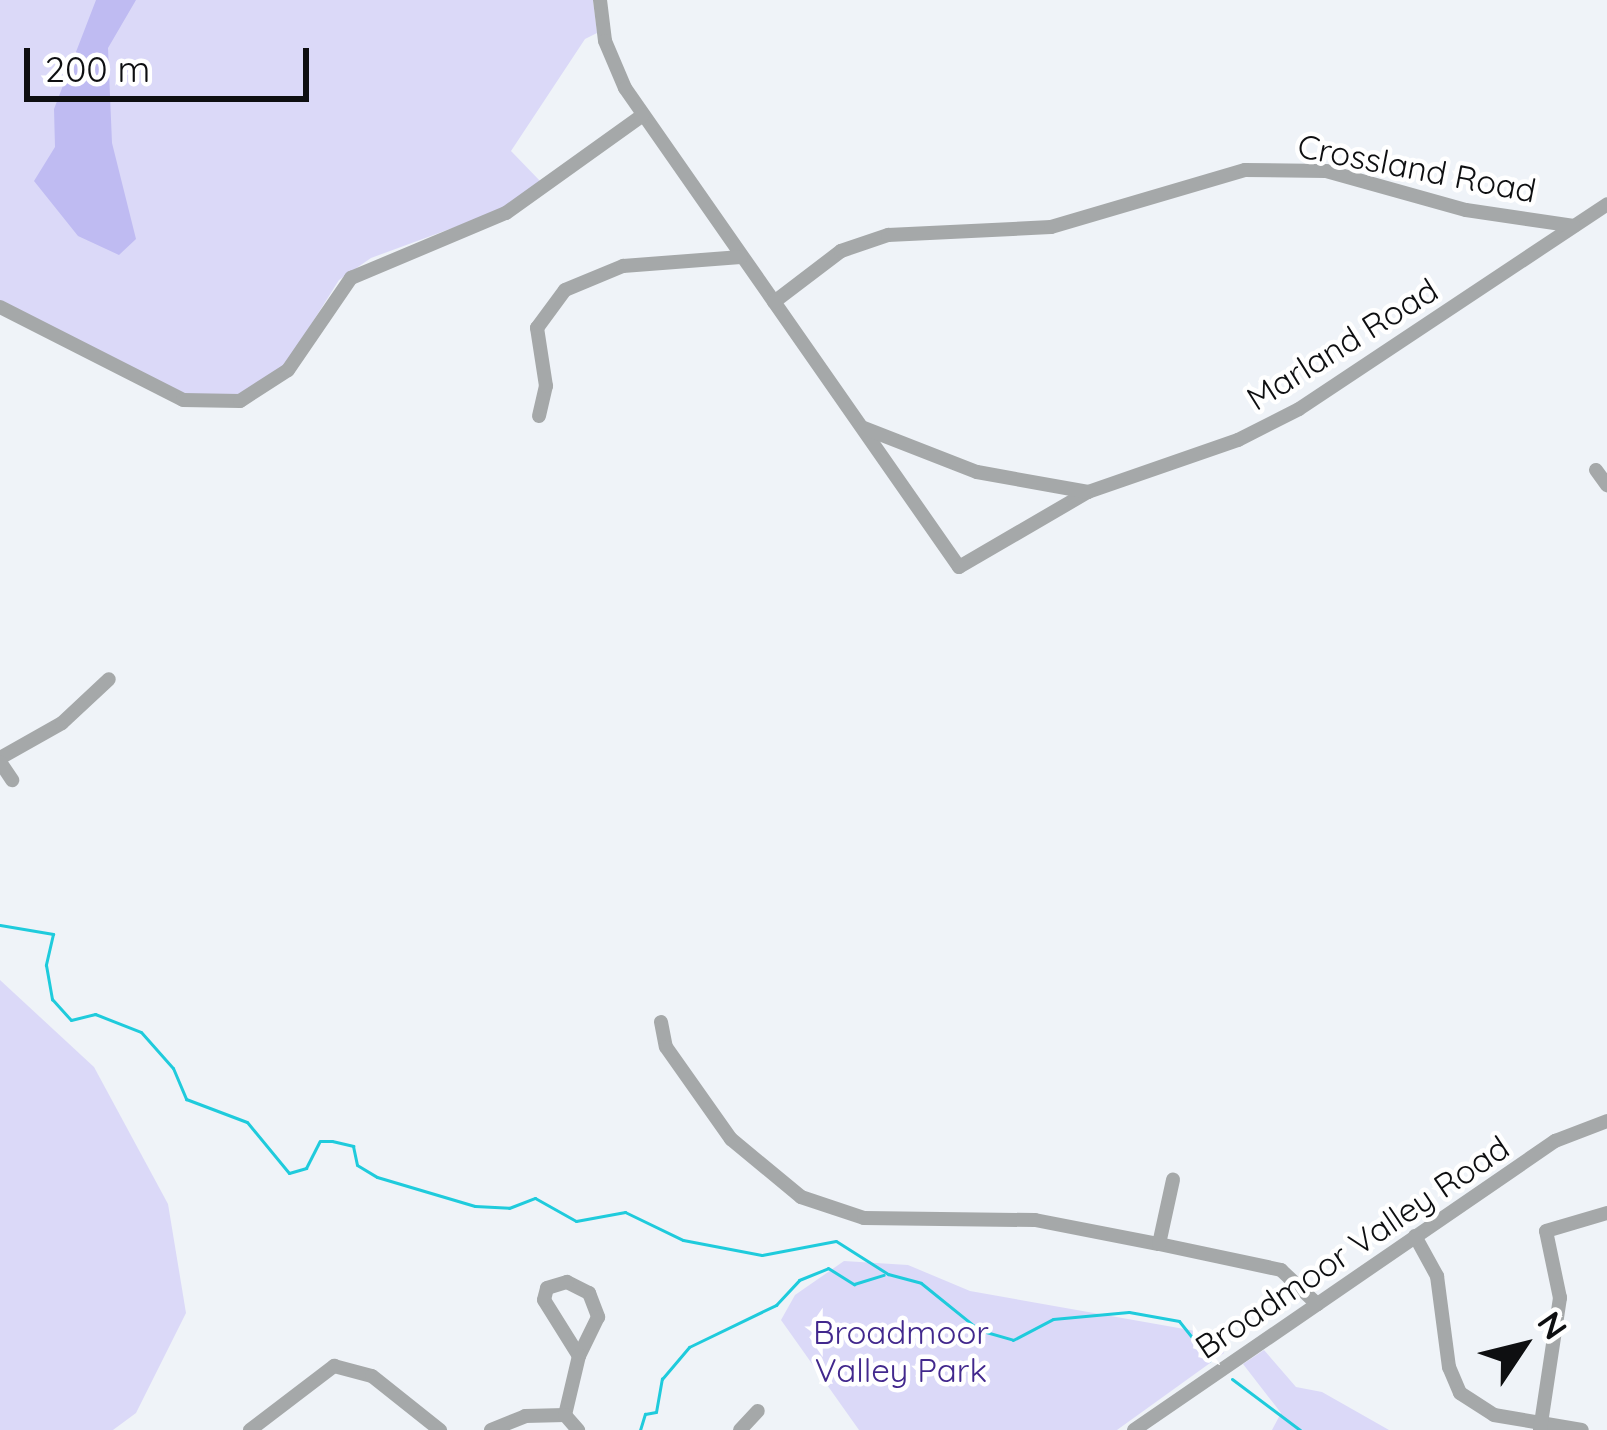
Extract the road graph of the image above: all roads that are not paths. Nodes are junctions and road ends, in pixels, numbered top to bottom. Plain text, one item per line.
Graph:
1 (600, 0) edge
2 (643, 115) junction
3 (1607, 204) edge
4 (1574, 226) junction
5 (741, 257) junction
6 (774, 302) junction
7 (0, 308) edge
8 (539, 416) dead end
9 (862, 428) junction
10 (1596, 470) dead end
11 (1607, 485) edge
12 (1088, 492) junction
13 (109, 679) dead end
14 (0, 760) edge
15 (12, 780) dead end
16 (661, 1022) dead end
17 (1607, 1121) edge
18 (1173, 1180) dead end
19 (1607, 1213) edge
20 (1415, 1236) junction
21 (1160, 1244) junction
22 (1317, 1304) junction
23 (579, 1357) junction
24 (758, 1411) dead end
25 (565, 1414) junction
26 (1154, 1421) edge
27 (1540, 1426) edge
28 (250, 1430) edge
29 (440, 1430) edge
30 (491, 1430) edge
31 (578, 1430) edge
32 (740, 1430) edge
33 (1135, 1430) edge
34 (1169, 1430) edge
35 (1582, 1430) edge

1 - 2 street, Marland Road
2 - 5 street, Marland Road
2 - 7 street
3 - 4 street, Marland Road
4 - 6 street, Crossland Road
4 - 12 street, Marland Road
5 - 6 street, Marland Road
5 - 8 street
6 - 9 street, Marland Road
9 - 12 street, Marland Road
9 - 12 street, Marland Road
10 - 11 street
13 - 14 street
14 - 15 street
16 - 21 street
17 - 20 street, Broadmoor Valley Road
18 - 21 street
19 - 27 street
20 - 22 street, Broadmoor Valley Road
20 - 27 street
21 - 22 street
22 - 26 street, Broadmoor Valley Road
23 - 23 street
23 - 25 street
24 - 32 street
25 - 30 street
25 - 31 street
26 - 33 street, Broadmoor Valley Road
26 - 34 street
27 - 35 street
28 - 29 street

